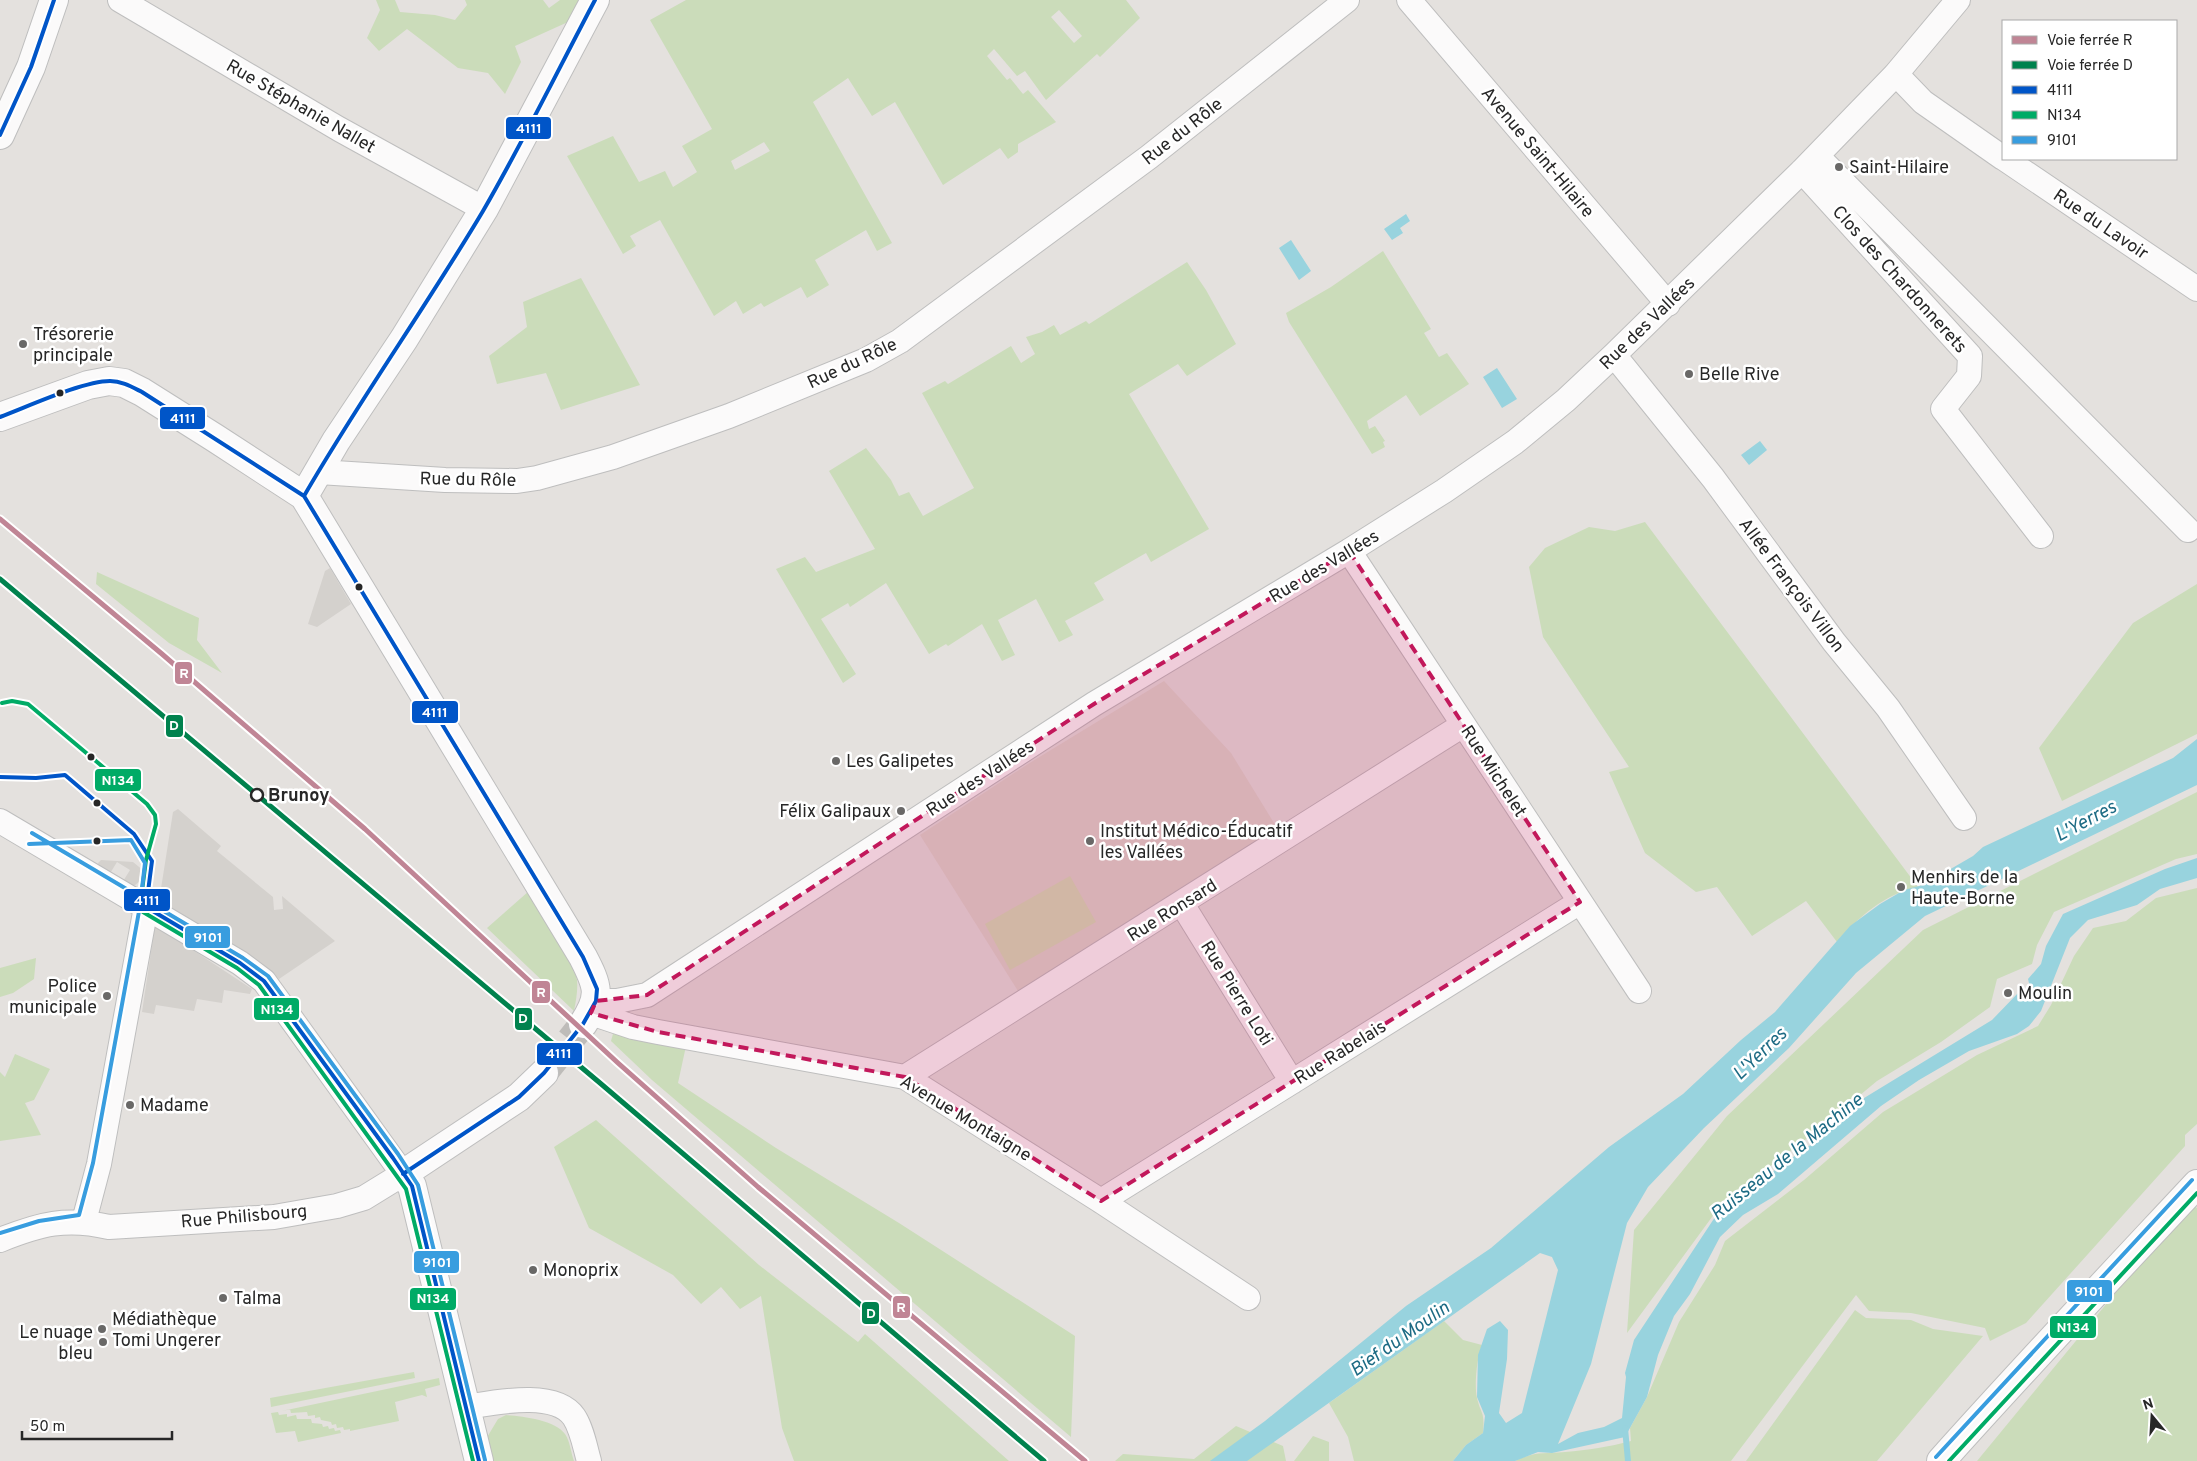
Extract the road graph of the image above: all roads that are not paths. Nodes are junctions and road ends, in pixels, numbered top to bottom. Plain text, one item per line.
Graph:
1 (54, 0) edge
2 (120, 0) edge
3 (595, 0) edge
4 (1347, 0) edge
5 (1409, 0) edge
6 (1958, 0) edge
7 (1896, 74) junction
8 (0, 135) edge
9 (2002, 157) edge
10 (2007, 160) edge
11 (1809, 163) junction
12 (484, 209) junction
13 (2197, 289) edge
14 (1668, 304) junction
15 (1614, 355) junction
16 (0, 417) edge
17 (319, 472) junction
18 (304, 496) junction
19 (2188, 530) dead end
20 (2041, 536) dead end
21 (1349, 551) junction
22 (1464, 725) junction
23 (1964, 818) dead end
24 (0, 821) edge
25 (1580, 902) junction
26 (1182, 904) junction
27 (146, 907) junction
28 (1639, 991) dead end
29 (633, 998) junction
30 (590, 1013) junction
31 (658, 1032) junction
32 (544, 1073) tunnel mouth
33 (905, 1077) junction
34 (1292, 1082) junction
35 (403, 1174) junction
36 (2197, 1184) edge
37 (1101, 1201) junction
38 (84, 1221) junction
39 (0, 1240) edge
40 (1248, 1298) dead end
41 (2071, 1321) junction
42 (466, 1407) junction
43 (479, 1461) edge
44 (589, 1461) edge
45 (1941, 1461) edge
46 (1963, 1461) edge

1 - 8 street
2 - 12 street, Rue Stéphanie Nallet
3 - 12 street
4 - 17 street, Rue du Rôle
5 - 14 street, Avenue Saint-Hilaire
6 - 7 street, Rue des Vallées
7 - 9 street, Rue du Lavoir
7 - 11 street, Rue des Vallées
10 - 13 street, Rue du Lavoir
11 - 14 street, Rue des Vallées
11 - 19 street
11 - 20 street, Clos des Chardonnerets
12 - 17 street
14 - 15 street, Rue des Vallées
15 - 21 street, Rue des Vallées
15 - 23 street, Allée François Villon
16 - 18 street
17 - 18 street
18 - 30 street
21 - 22 street, Rue Michelet
21 - 29 street, Rue des Vallées
22 - 25 street, Rue Michelet
22 - 26 street, Rue Ronsard
24 - 27 street
25 - 28 street, Rue Michelet
25 - 34 street, Rue Rabelais
26 - 33 street, Rue Ronsard
26 - 34 street, Rue Pierre Loti
27 - 35 street
27 - 38 street
29 - 30 street, Rue des Vallées
29 - 31 street
30 - 31 street, Avenue Montaigne
31 - 33 street, Avenue Montaigne
32 - 35 street, Rue Philisbourg
33 - 37 street, Avenue Montaigne
34 - 37 street, Rue Rabelais
35 - 38 street, Rue Philisbourg
35 - 42 street
36 - 41 street
37 - 40 street, Avenue Montaigne
38 - 39 street, Rue Philisbourg
41 - 45 street
41 - 46 street
42 - 43 street
42 - 44 street

